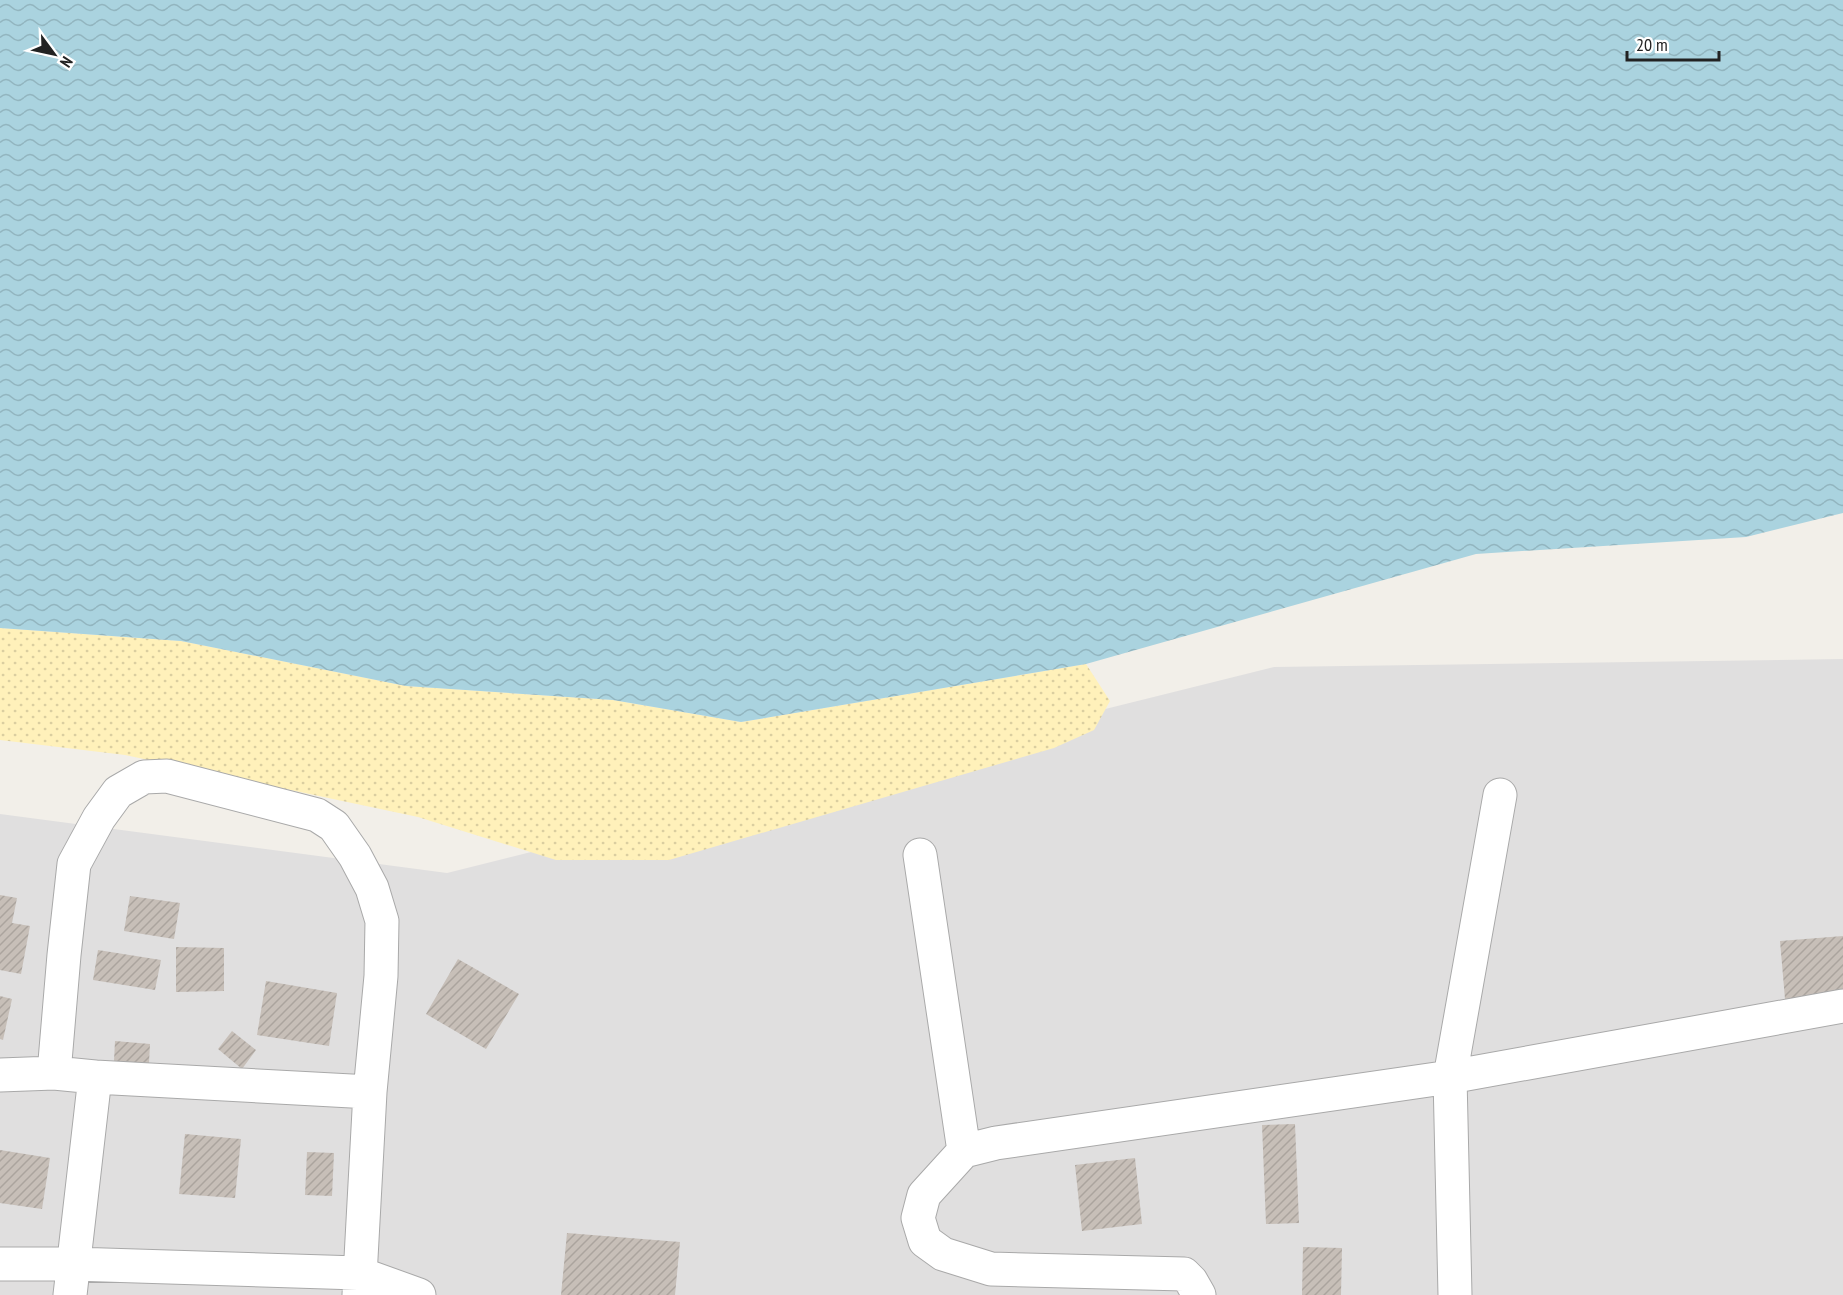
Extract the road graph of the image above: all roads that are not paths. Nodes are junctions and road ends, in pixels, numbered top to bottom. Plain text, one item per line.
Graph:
1 (1500, 795) dead end
2 (920, 855) dead end
3 (1843, 1006) edge
4 (54, 1073) junction
5 (0, 1075) edge
6 (95, 1077) junction
7 (1450, 1077) junction
8 (370, 1092) junction
9 (964, 1151) junction
10 (0, 1264) edge
11 (72, 1280) edge
12 (358, 1284) edge
13 (419, 1295) edge
14 (1199, 1295) edge
15 (1455, 1295) edge

1 - 7 street
2 - 9 street
3 - 7 street
4 - 5 street
4 - 6 street
4 - 8 street
6 - 8 street
6 - 11 street
7 - 9 street
7 - 15 street
8 - 12 street
9 - 14 street
10 - 11 street
11 - 12 street
12 - 13 street

